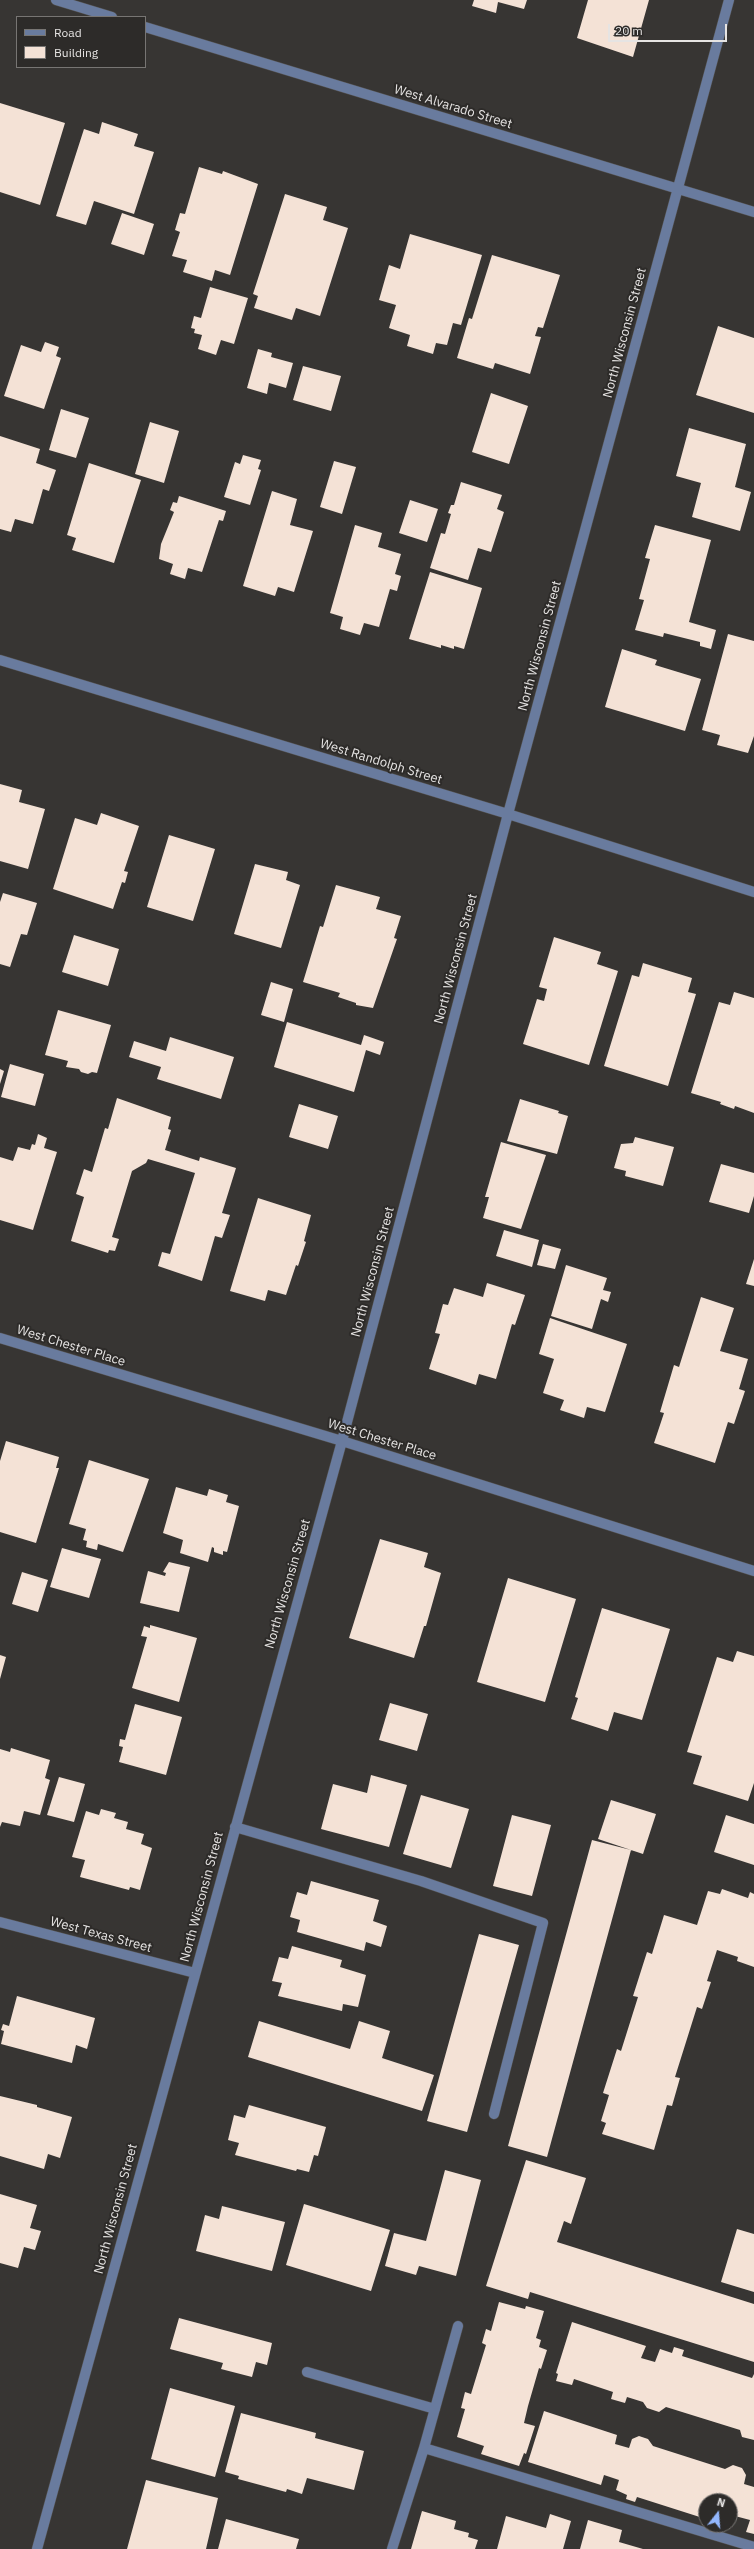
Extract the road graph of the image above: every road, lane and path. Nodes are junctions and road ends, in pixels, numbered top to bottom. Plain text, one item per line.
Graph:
1 (56, 0) edge
2 (729, 0) edge
3 (109, 16) edge
4 (146, 27) edge
5 (678, 188) junction
6 (754, 212) edge
7 (0, 660) edge
8 (508, 814) junction
9 (754, 892) edge
10 (0, 1338) edge
11 (342, 1441) junction
12 (754, 1571) edge
13 (235, 1827) junction
14 (0, 1922) edge
15 (195, 1973) junction
16 (494, 2114) dead end
17 (458, 2326) dead end
18 (307, 2372) dead end
19 (435, 2409) junction
20 (424, 2448) junction
21 (754, 2547) edge
22 (37, 2549) edge
23 (392, 2549) edge

1 - 3 street
2 - 5 street, North Wisconsin Street
4 - 5 street, West Alvarado Street
5 - 6 street, West Alvarado Street
5 - 8 street, North Wisconsin Street
7 - 8 street, West Randolph Street
8 - 9 street, West Randolph Street
8 - 11 street, North Wisconsin Street
10 - 11 street, West Chester Place
11 - 12 street, West Chester Place
11 - 13 street, North Wisconsin Street
13 - 15 street, North Wisconsin Street
13 - 16 street
14 - 15 street, West Texas Street
15 - 22 street, North Wisconsin Street
17 - 19 street
18 - 19 street
19 - 20 street
20 - 21 street
20 - 23 street

